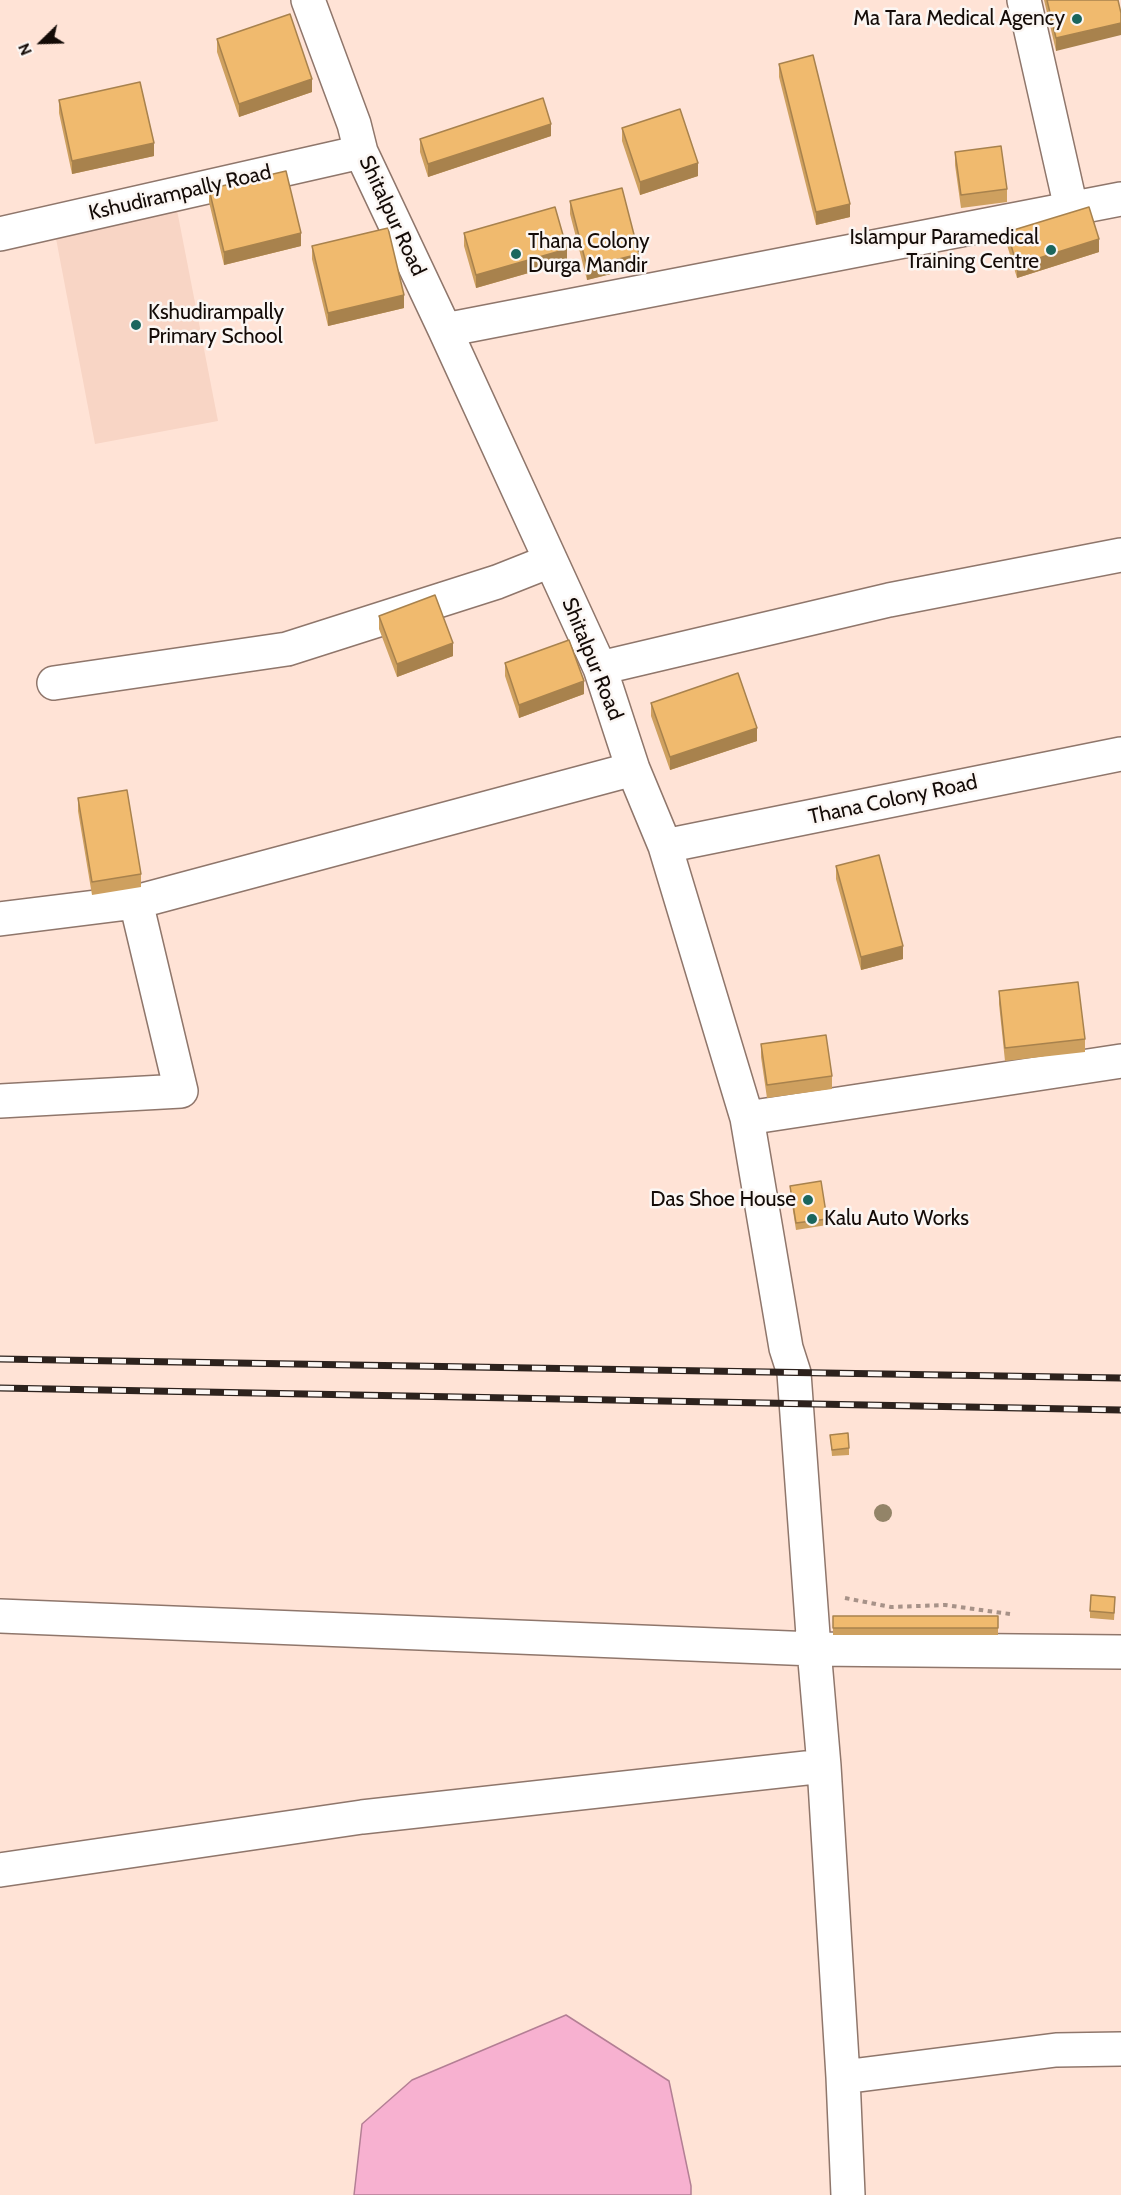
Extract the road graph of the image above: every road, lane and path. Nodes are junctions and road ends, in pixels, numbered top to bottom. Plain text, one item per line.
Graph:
1 (308, 0) edge
2 (1024, 0) edge
3 (361, 152) junction
4 (1121, 199) edge
5 (1071, 208) junction
6 (0, 234) edge
7 (445, 330) junction
8 (1121, 555) edge
9 (550, 561) junction
10 (600, 668) junction
11 (54, 683) dead end
12 (1121, 754) edge
13 (633, 769) junction
14 (665, 846) junction
15 (136, 902) junction
16 (0, 919) edge
17 (1121, 1061) edge
18 (0, 1101) edge
19 (747, 1118) junction
20 (811, 1592) junction
21 (1013, 1614) dead end
22 (0, 1616) edge
23 (814, 1649) junction
24 (1121, 1652) edge
25 (824, 1766) junction
26 (0, 1870) edge
27 (1121, 2049) edge
28 (843, 2077) junction
29 (848, 2195) edge

1 - 3 street, Shitalpur Road
2 - 5 street
3 - 6 street, Kshudirampally Road
3 - 7 street, Shitalpur Road
4 - 5 street
5 - 7 street
7 - 9 street, Shitalpur Road
8 - 10 street
9 - 10 street, Shitalpur Road
9 - 11 street
10 - 13 street, Shitalpur Road
12 - 14 street, Thana Colony Road
13 - 14 street, Shitalpur Road
13 - 15 street
14 - 19 street, Shitalpur Road
15 - 16 street
15 - 18 street
17 - 19 street
19 - 20 street, Shitalpur Road
20 - 21 path
20 - 23 street, Shitalpur Road
22 - 23 street
23 - 24 street
23 - 25 street, Shitalpur Road
25 - 26 street
25 - 28 street, Shitalpur Road
27 - 28 street
28 - 29 street, Shitalpur Road

